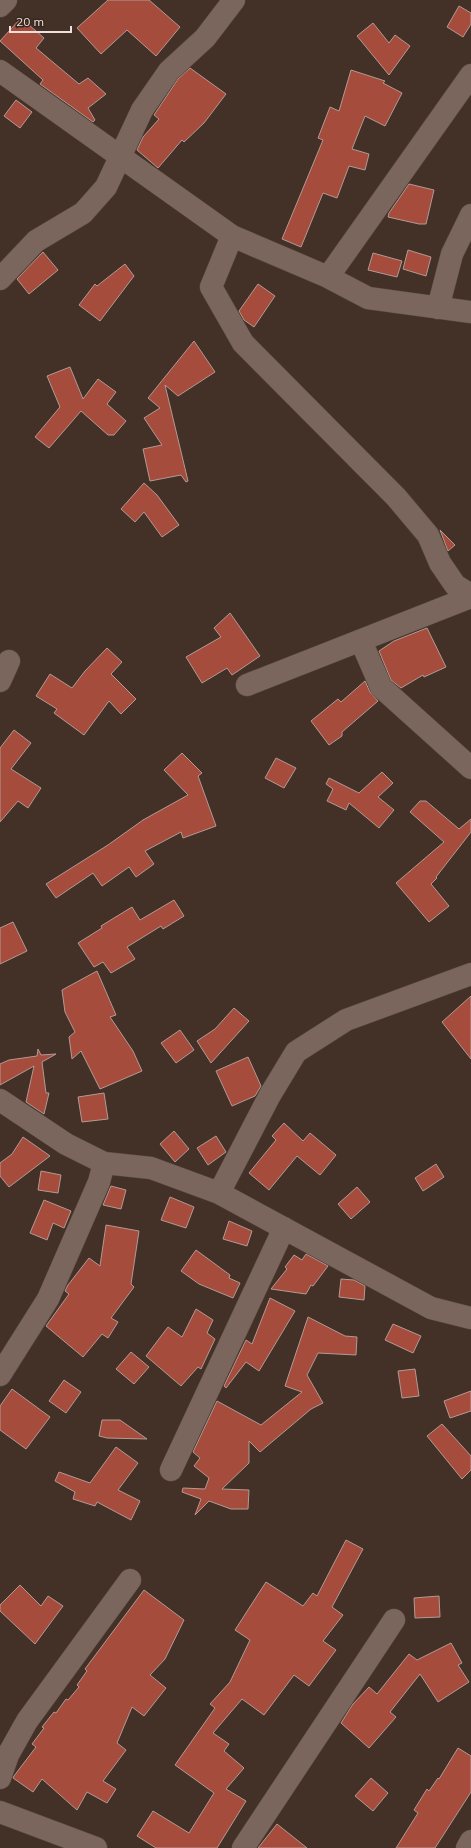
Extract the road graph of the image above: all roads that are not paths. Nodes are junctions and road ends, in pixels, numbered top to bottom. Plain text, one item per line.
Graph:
1 (6, 0) edge
2 (234, 0) edge
3 (0, 6) edge
4 (0, 71) edge
5 (471, 75) edge
6 (121, 157) junction
7 (471, 215) edge
8 (232, 236) junction
9 (328, 277) junction
10 (0, 279) edge
11 (438, 308) junction
12 (471, 312) edge
13 (471, 596) edge
14 (361, 641) junction
15 (9, 661) dead end
16 (0, 681) edge
17 (248, 684) dead end
18 (471, 768) edge
19 (471, 974) edge
20 (0, 1100) edge
21 (104, 1163) junction
22 (219, 1193) junction
23 (284, 1228) junction
24 (471, 1318) edge
25 (0, 1375) edge
26 (171, 1470) dead end
27 (130, 1580) dead end
28 (394, 1620) dead end
29 (0, 1778) edge
30 (0, 1812) edge
31 (471, 1841) edge
32 (90, 1847) edge
33 (243, 1848) edge
34 (467, 1848) edge

1 - 3 street
2 - 6 street
4 - 6 street
5 - 9 street
6 - 8 street
6 - 10 street
7 - 11 street
8 - 9 street
8 - 13 street
9 - 11 street
11 - 12 street
13 - 14 street
14 - 17 street
14 - 18 street
15 - 16 street
19 - 22 street
20 - 21 street
21 - 22 street
21 - 25 street
22 - 23 street
23 - 24 street
23 - 26 street
27 - 29 street
28 - 33 street
30 - 32 street
31 - 34 street

